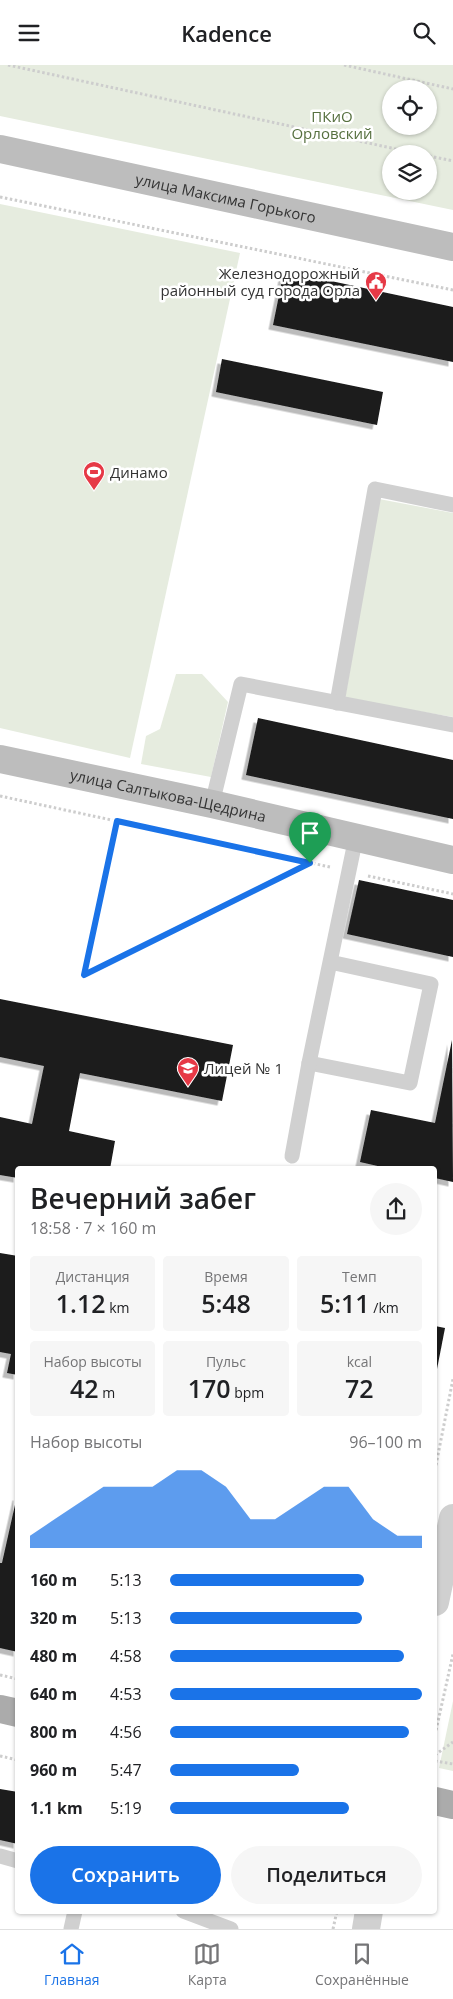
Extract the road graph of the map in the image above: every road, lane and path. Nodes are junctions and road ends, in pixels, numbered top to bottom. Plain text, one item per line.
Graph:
1 (8, 65) edge
2 (344, 65) edge
3 (453, 89) edge
4 (382, 146) edge
5 (0, 149) edge
6 (437, 158) edge
7 (453, 161) edge
8 (0, 197) edge
9 (453, 247) edge
10 (453, 290) edge
11 (453, 505) edge
12 (338, 703) junction
13 (453, 725) edge
14 (0, 759) edge
15 (0, 796) edge
16 (212, 804) junction
17 (117, 821) junction
18 (356, 837) junction
19 (453, 860) edge
20 (310, 863) junction
21 (350, 872) junction
22 (453, 894) edge
23 (330, 962) junction
24 (309, 1063) junction
25 (292, 1156) dead end
26 (453, 1379) edge
27 (437, 1460) edge
28 (453, 1518) edge
29 (438, 1574) edge
30 (453, 1654) edge
31 (0, 1675) edge
32 (15, 1678) edge
33 (0, 1709) edge
34 (15, 1712) edge
35 (437, 1726) edge
36 (453, 1742) edge
37 (437, 1754) edge
38 (0, 1756) edge
39 (15, 1759) edge
40 (437, 1761) edge
41 (453, 1764) edge
42 (437, 1801) edge
43 (453, 1805) edge
44 (0, 1856) edge
45 (15, 1860) edge
46 (74, 1914) edge
47 (191, 1914) edge
48 (337, 1914) edge
49 (368, 1914) edge
50 (71, 1929) edge
51 (231, 1929) edge
52 (333, 1929) edge
53 (366, 1929) edge

1 - 4 path
2 - 3 path
5 - 9 street, улица Максима Горького
6 - 7 path
8 - 10 path
11 - 12 lane
12 - 13 lane
12 - 16 lane
14 - 16 street, улица Салтыкова-Щедрина
15 - 17 path
16 - 18 street, улица Салтыкова-Щедрина
17 - 20 path
17 - 20 path
18 - 19 street, улица Салтыкова-Щедрина
18 - 21 lane
20 - 21 path
21 - 22 path
21 - 23 lane
23 - 24 lane
23 - 24 lane
24 - 25 lane
26 - 27 path
28 - 29 street
30 - 35 path
31 - 32 path
33 - 34 main road
36 - 37 path
38 - 39 path
40 - 41 path
42 - 43 main road
44 - 45 lane
46 - 50 lane
47 - 51 lane
48 - 52 path
49 - 53 street

